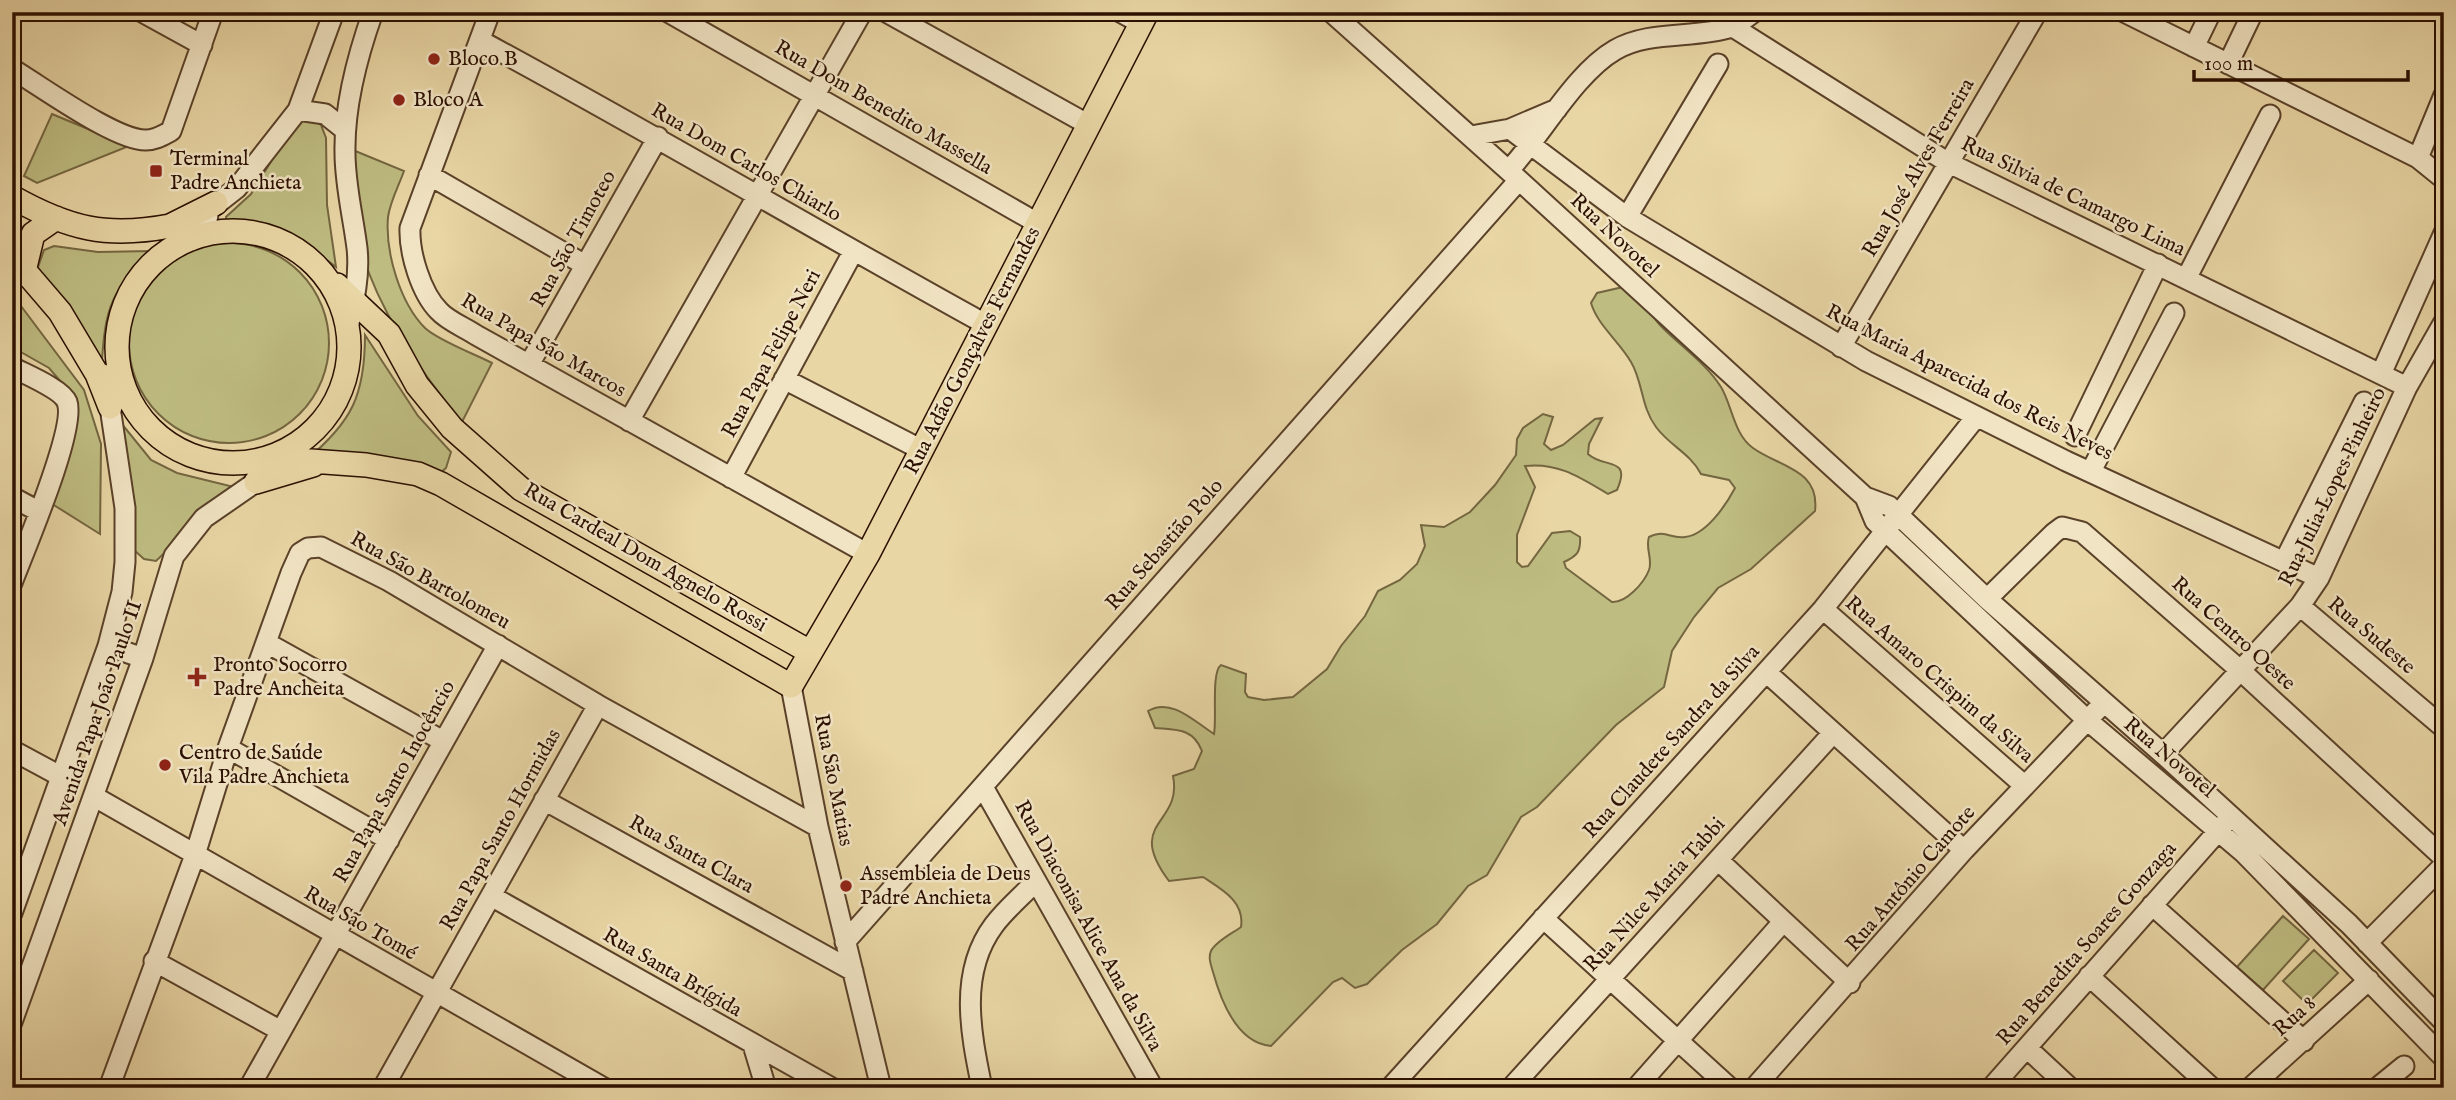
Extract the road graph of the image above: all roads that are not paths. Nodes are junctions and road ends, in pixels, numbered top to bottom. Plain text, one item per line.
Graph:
1 (142, 12) edge
2 (213, 12) edge
3 (334, 12) edge
4 (373, 12) edge
5 (490, 12) edge
6 (668, 12) edge
7 (862, 12) edge
8 (886, 12) edge
9 (1121, 12) edge
10 (1331, 12) edge
11 (1754, 12) edge
12 (2037, 12) edge
13 (2124, 12) edge
14 (2211, 12) edge
15 (2253, 12) edge
16 (1144, 18) edge
17 (1733, 26) junction
18 (481, 41) junction
19 (202, 45) junction
20 (2194, 47) junction
21 (1718, 64) dead end
22 (2228, 64) junction
23 (12, 69) edge
24 (813, 94) junction
25 (2444, 95) edge
26 (1558, 108) junction
27 (298, 110) junction
28 (2270, 115) dead end
29 (1089, 125) junction
30 (345, 130) junction
31 (1510, 130) junction
32 (1471, 136) junction
33 (658, 137) junction
34 (1531, 146) junction
35 (2418, 158) junction
36 (1947, 162) junction
37 (429, 175) junction
38 (1514, 175) junction
39 (2444, 179) edge
40 (757, 195) junction
41 (12, 197) edge
42 (216, 203) junction
43 (1627, 217) junction
44 (56, 218) junction
45 (1039, 224) junction
46 (170, 226) junction
47 (2444, 233) edge
48 (197, 237) junction
49 (853, 252) junction
50 (18, 261) edge
51 (2158, 264) junction
52 (585, 265) junction
53 (320, 269) junction
54 (2187, 277) junction
55 (354, 300) junction
56 (2174, 313) dead end
57 (2444, 322) edge
58 (987, 326) junction
59 (348, 327) junction
60 (1841, 346) junction
61 (530, 363) junction
62 (12, 367) edge
63 (2381, 374) junction
64 (784, 379) junction
65 (112, 386) junction
66 (2407, 387) junction
67 (2364, 402) dead end
68 (1976, 417) junction
69 (629, 421) junction
70 (2075, 436) dead end
71 (922, 450) junction
72 (280, 454) junction
73 (327, 462) junction
74 (2091, 471) junction
75 (731, 478) junction
76 (256, 482) junction
77 (1865, 496) junction
78 (12, 497) edge
79 (38, 511) junction
80 (1899, 516) junction
81 (1886, 531) junction
82 (631, 552) junction
83 (869, 554) junction
84 (2284, 562) junction
85 (2319, 578) junction
86 (611, 582) junction
87 (12, 583) edge
88 (1987, 599) junction
89 (2300, 606) junction
90 (1823, 609) junction
91 (267, 643) junction
92 (498, 645) junction
93 (108, 646) junction
94 (810, 652) junction
95 (143, 659) junction
96 (2241, 671) junction
97 (1766, 672) junction
98 (791, 686) junction
99 (2104, 702) junction
100 (598, 705) junction
101 (2088, 720) junction
102 (2444, 728) edge
103 (1833, 733) junction
104 (443, 741) junction
105 (228, 747) junction
106 (12, 750) edge
107 (2163, 754) junction
108 (60, 776) junction
109 (2025, 786) junction
110 (983, 787) junction
111 (95, 797) junction
112 (544, 800) junction
113 (775, 803) junction
114 (814, 803) junction
115 (2225, 823) junction
116 (818, 827) junction
117 (389, 839) junction
118 (1964, 850) junction
119 (195, 855) junction
120 (2444, 858) edge
121 (1718, 860) junction
122 (2444, 864) edge
123 (1035, 882) junction
124 (491, 896) junction
125 (2152, 905) junction
126 (12, 914) edge
127 (1543, 918) junction
128 (1782, 923) junction
129 (334, 935) junction
130 (845, 942) junction
131 (2367, 943) junction
132 (817, 950) junction
133 (154, 961) junction
134 (853, 971) junction
135 (20, 974) edge
136 (2090, 976) junction
137 (1610, 978) junction
138 (2370, 979) junction
139 (1850, 983) junction
140 (2408, 985) junction
141 (434, 992) junction
142 (14, 1009) edge
143 (2444, 1021) edge
144 (281, 1031) junction
145 (1677, 1041) junction
146 (2304, 1041) junction
147 (753, 1045) junction
148 (2027, 1048) junction
149 (2444, 1058) edge
150 (792, 1065) junction
151 (2403, 1066) dead end
152 (109, 1088) edge
153 (249, 1088) edge
154 (383, 1088) edge
155 (604, 1088) edge
156 (766, 1088) edge
157 (771, 1088) edge
158 (832, 1088) edge
159 (881, 1088) edge
160 (982, 1088) edge
161 (1153, 1088) edge
162 (1390, 1088) edge
163 (1511, 1088) edge
164 (1636, 1088) edge
165 (1730, 1088) edge
166 (1754, 1088) edge
167 (1991, 1088) edge
168 (2070, 1088) edge
169 (2212, 1088) edge
170 (2250, 1088) edge
171 (2376, 1088) edge

1 - 19 street
2 - 19 street
3 - 27 street
4 - 30 street
5 - 18 street, Rua Papa São Marcos
6 - 24 street, Rua Dom Benedito Massella
7 - 24 street
8 - 29 street
9 - 16 street
10 - 32 street, Rua Novotel
11 - 17 street
12 - 36 street, Rua José Alves Ferreira
13 - 20 street
14 - 20 street
15 - 22 street
16 - 29 main road, Rua Adão Gonçalves Fernandes
17 - 26 street
17 - 36 street, Rua Silvia de Camargo Lima
18 - 33 street, Rua Dom Carlos Chiarlo
18 - 37 street, Rua Papa São Marcos
19 - 23 street
20 - 22 street
21 - 43 street
22 - 35 street
24 - 40 street
24 - 45 street, Rua Dom Benedito Massella
25 - 35 street
26 - 31 street
26 - 34 street
27 - 30 street
27 - 42 street
28 - 54 street
29 - 45 main road, Rua Adão Gonçalves Fernandes
30 - 55 street
31 - 32 street
31 - 34 street, Rua Maria Aparecida dos Reis Neves
32 - 38 street, Rua Novotel
33 - 40 street, Rua Dom Carlos Chiarlo
33 - 52 street, Rua São Timoteo
34 - 38 street
34 - 43 street, Rua Maria Aparecida dos Reis Neves
35 - 39 street
36 - 51 street, Rua Silvia de Camargo Lima
36 - 60 street, Rua José Alves Ferreira
37 - 52 street
37 - 61 street, Rua Papa São Marcos
38 - 77 street, Rua Novotel
38 - 110 street, Rua Sebastião Polo
40 - 49 street, Rua Dom Carlos Chiarlo
40 - 69 street
41 - 44 main road
42 - 46 main road
42 - 48 street
43 - 60 street, Rua Maria Aparecida dos Reis Neves
44 - 46 main road
44 - 50 main road
45 - 58 main road, Rua Adão Gonçalves Fernandes
46 - 48 main road
47 - 63 street
48 - 53 main road
48 - 65 main road
49 - 58 street, Rua Dom Carlos Chiarlo
49 - 64 street, Rua Papa Felipe Neri
50 - 65 main road
51 - 54 street, Rua Silvia de Camargo Lima
51 - 70 street
52 - 61 street, Rua São Timoteo
53 - 55 main road, Rua Cardeal Dom Agnelo Rossi
53 - 59 main road
54 - 63 street, Rua Silvia de Camargo Lima
55 - 59 street
55 - 82 main road, Rua Cardeal Dom Agnelo Rossi
56 - 74 street
57 - 66 street, Rua Julia Lopes Pinheiro
58 - 71 main road, Rua Adão Gonçalves Fernandes
59 - 72 main road
60 - 68 street, Rua Maria Aparecida dos Reis Neves
61 - 69 street, Rua Papa São Marcos
62 - 79 street
63 - 66 street, Rua Silvia de Camargo Lima
64 - 71 street
64 - 75 street, Rua Papa Felipe Neri
65 - 72 main road
65 - 93 street, Avenida Papa João Paulo II
66 - 85 street, Rua Julia Lopes Pinheiro
67 - 84 street, Rua Julia Lopes Pinheiro
68 - 74 street, Rua Maria Aparecida dos Reis Neves
68 - 80 street, Rua Claudete Sandra da Silva
69 - 75 street, Rua Papa São Marcos
71 - 83 main road, Rua Adão Gonçalves Fernandes
72 - 73 main road, Rua Cardeal Dom Agnelo Rossi
72 - 76 street, Avenida Papa João Paulo II
73 - 76 main road
73 - 86 main road, Rua Cardeal Dom Agnelo Rossi
74 - 84 street, Rua Maria Aparecida dos Reis Neves
75 - 83 street, Rua Papa São Marcos
76 - 95 street, Avenida Papa João Paulo II
77 - 80 street, Rua Novotel
77 - 81 street, Rua Novotel
78 - 79 street
79 - 87 street
80 - 81 street, Rua Claudete Sandra da Silva
80 - 88 street, Rua Novotel
81 - 90 street, Rua Claudete Sandra da Silva
81 - 101 street, Rua Novotel
82 - 86 main road
82 - 94 main road, Rua Cardeal Dom Agnelo Rossi
83 - 94 main road, Rua Adão Gonçalves Fernandes
84 - 85 street, Rua Maria Aparecida dos Reis Neves
85 - 89 street, Rua Julia Lopes Pinheiro
86 - 98 main road, Rua Cardeal Dom Agnelo Rossi
88 - 96 street, Rua Centro Oeste
88 - 99 street, Rua Novotel
89 - 96 street, Rua Julia Lopes Pinheiro
89 - 102 street, Rua Sudeste
90 - 97 street, Rua Claudete Sandra da Silva
90 - 109 street, Rua Amaro Crispim da Silva
91 - 92 street, Rua São Bartolomeu
91 - 104 street
91 - 105 street, Rua São Bartolomeu
92 - 100 street, Rua São Bartolomeu
92 - 104 street, Rua Papa Santo Inocêncio
93 - 95 street
93 - 108 street, Avenida Papa João Paulo II
94 - 98 main road, Rua Adão Gonçalves Fernandes
95 - 111 street, Avenida Papa João Paulo II
96 - 107 street, Rua Julia Lopes Pinheiro
96 - 120 street, Rua Centro Oeste
97 - 103 street
97 - 127 street, Rua Claudete Sandra da Silva
98 - 114 street, Rua São Matias
99 - 101 street, Rua Antônio Camote
99 - 107 street, Rua Novotel
100 - 112 street, Rua Papa Santo Hormidas
100 - 113 street, Rua São Bartolomeu
101 - 109 street, Rua Antônio Camote
101 - 115 street, Rua Novotel
103 - 118 street
103 - 121 street, Rua Nilce Maria Tabbi
104 - 117 street, Rua Papa Santo Inocêncio
105 - 117 street
105 - 119 street, Rua São Bartolomeu
106 - 108 street
107 - 115 street, Rua Novotel
108 - 126 street, Avenida Papa João Paulo II
109 - 118 street, Rua Antônio Camote
110 - 123 street, Rua Diaconisa Alice Ana da Silva
110 - 130 street, Rua Sebastião Polo
111 - 119 street, Rua São Tomé
111 - 135 street, Avenida Papa João Paulo II
112 - 124 street, Rua Papa Santo Hormidas
112 - 132 street, Rua Santa Clara
113 - 114 street, Rua São Bartolomeu
113 - 116 street, Rua São Bartolomeu
114 - 116 street, Rua São Matias
115 - 125 street, Rua Benedita Soares Gonzaga
115 - 131 street, Rua Novotel
115 - 138 street, Rua Novotel
116 - 130 street, Rua São Matias
117 - 129 street, Rua Papa Santo Inocêncio
118 - 139 street, Rua Antônio Camote
119 - 129 street, Rua São Tomé
119 - 133 street, Rua São Bartolomeu
121 - 128 street
121 - 137 street, Rua Nilce Maria Tabbi
122 - 131 street
123 - 160 street
123 - 161 street, Rua Diaconisa Alice Ana da Silva
124 - 141 street, Rua Papa Santo Hormidas
124 - 147 street, Rua Santa Brígida
125 - 136 street, Rua Benedita Soares Gonzaga
125 - 146 street
127 - 137 street
127 - 162 street, Rua Claudete Sandra da Silva
128 - 139 street
128 - 145 street
129 - 141 street, Rua São Tomé
129 - 144 street, Rua Papa Santo Inocêncio
130 - 132 street
130 - 134 street, Rua São Matias
131 - 138 street
131 - 140 street, Rua Novotel
132 - 134 street, Rua Santa Clara
133 - 144 street
133 - 152 street, Rua São Bartolomeu
134 - 159 street, Rua São Matias
135 - 142 street, Avenida Papa João Paulo II
136 - 148 street, Rua Benedita Soares Gonzaga
136 - 169 street
137 - 145 street
137 - 163 street, Rua Nilce Maria Tabbi
138 - 140 street
138 - 146 street, Rua 8
138 - 149 street, Rua Novotel
139 - 166 street, Rua Antônio Camote
140 - 143 street, Rua Novotel
141 - 154 street, Rua Papa Santo Hormidas
141 - 155 street, Rua São Tomé
144 - 153 street, Rua Papa Santo Inocêncio
145 - 164 street
145 - 165 street
146 - 170 street, Rua 8
147 - 150 street, Rua Santa Brígida
147 - 156 street
148 - 167 street, Rua Benedita Soares Gonzaga
148 - 168 street
150 - 157 street
150 - 158 street, Rua Santa Brígida
151 - 171 street

